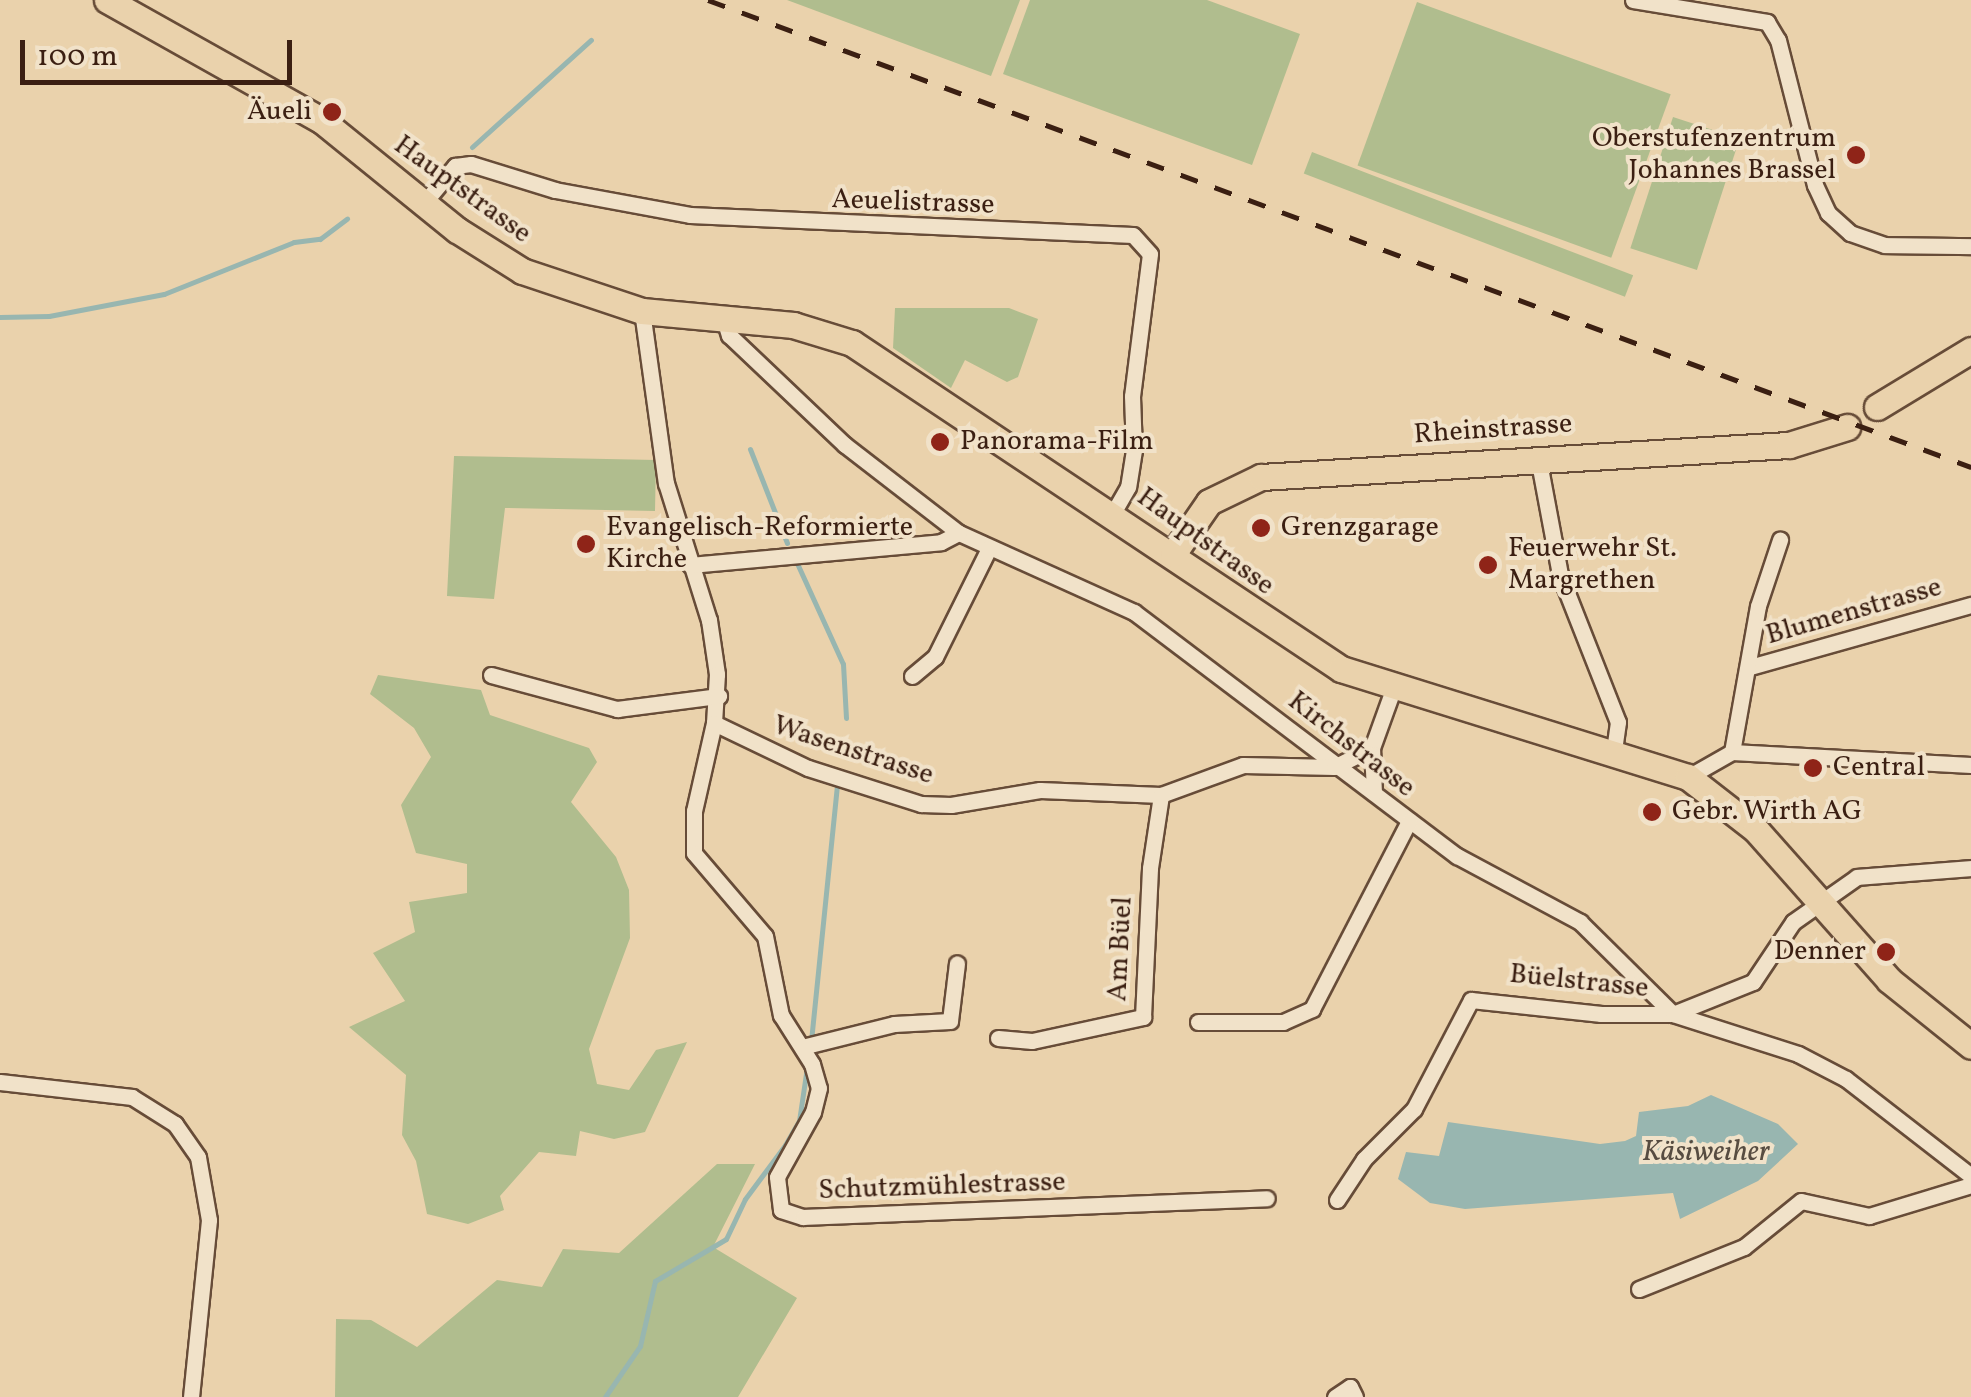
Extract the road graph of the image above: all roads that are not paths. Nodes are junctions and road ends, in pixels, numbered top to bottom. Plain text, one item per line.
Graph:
1 (107, 0) edge
2 (1634, 0) edge
3 (423, 204) junction
4 (1971, 246) edge
5 (642, 311) junction
6 (724, 319) junction
7 (1971, 350) edge
8 (1877, 407) dead end
9 (1847, 427) dead end
10 (1538, 457) junction
11 (1113, 513) junction
12 (959, 533) junction
13 (1780, 540) dead end
14 (988, 548) junction
15 (1173, 554) junction
16 (690, 564) junction
17 (1971, 606) edge
18 (1750, 667) junction
19 (491, 675) dead end
20 (912, 676) dead end
21 (1394, 687) junction
22 (719, 696) junction
23 (714, 724) junction
24 (1372, 748) junction
25 (1614, 750) junction
26 (1732, 752) junction
27 (1971, 765) edge
28 (1334, 767) junction
29 (1688, 777) junction
30 (1374, 793) junction
31 (1161, 795) junction
32 (1409, 820) junction
33 (1971, 868) edge
34 (1827, 897) junction
35 (957, 963) dead end
36 (1673, 1014) junction
37 (1198, 1022) dead end
38 (998, 1038) dead end
39 (809, 1046) junction
40 (1971, 1046) edge
41 (0, 1082) edge
42 (1971, 1176) edge
43 (1971, 1185) edge
44 (1266, 1198) dead end
45 (1337, 1200) dead end
46 (1639, 1289) dead end
47 (190, 1397) edge
48 (1336, 1397) edge
49 (1355, 1397) edge

1 - 3 main road, Hauptstrasse
2 - 4 street
3 - 5 main road, Hauptstrasse
3 - 11 street, Aeuelistrasse
5 - 6 main road, Hauptstrasse
5 - 16 street
6 - 11 main road, Hauptstrasse
6 - 12 street, Kirchstrasse
7 - 8 main road
9 - 10 main road, Rheinstrasse
10 - 15 main road, Rheinstrasse
10 - 25 street
11 - 15 main road, Hauptstrasse
12 - 14 street, Kirchstrasse
12 - 16 street
13 - 18 street
14 - 20 street
14 - 28 street, Kirchstrasse
15 - 21 main road, Hauptstrasse
16 - 22 street
17 - 18 street, Blumenstrasse
18 - 26 street
19 - 22 street
21 - 24 street
21 - 25 main road, Hauptstrasse
22 - 23 street
23 - 31 street, Wasenstrasse
23 - 39 street
24 - 28 street
24 - 30 street
25 - 29 main road, Hauptstrasse
26 - 27 street
26 - 29 street
28 - 30 street, Kirchstrasse
28 - 31 street, Wasenstrasse
29 - 34 main road, Hauptstrasse
30 - 32 street, Kirchstrasse
31 - 38 street, Am Büel
32 - 36 street, Kirchstrasse
32 - 37 street
33 - 34 street, Büelstrasse
34 - 36 street, Büelstrasse
34 - 40 main road, Hauptstrasse
35 - 39 street
36 - 42 street, Kirchstrasse
36 - 45 street, Büelstrasse
39 - 44 street, Schutzmühlestrasse
41 - 47 street
43 - 46 street
48 - 49 street

